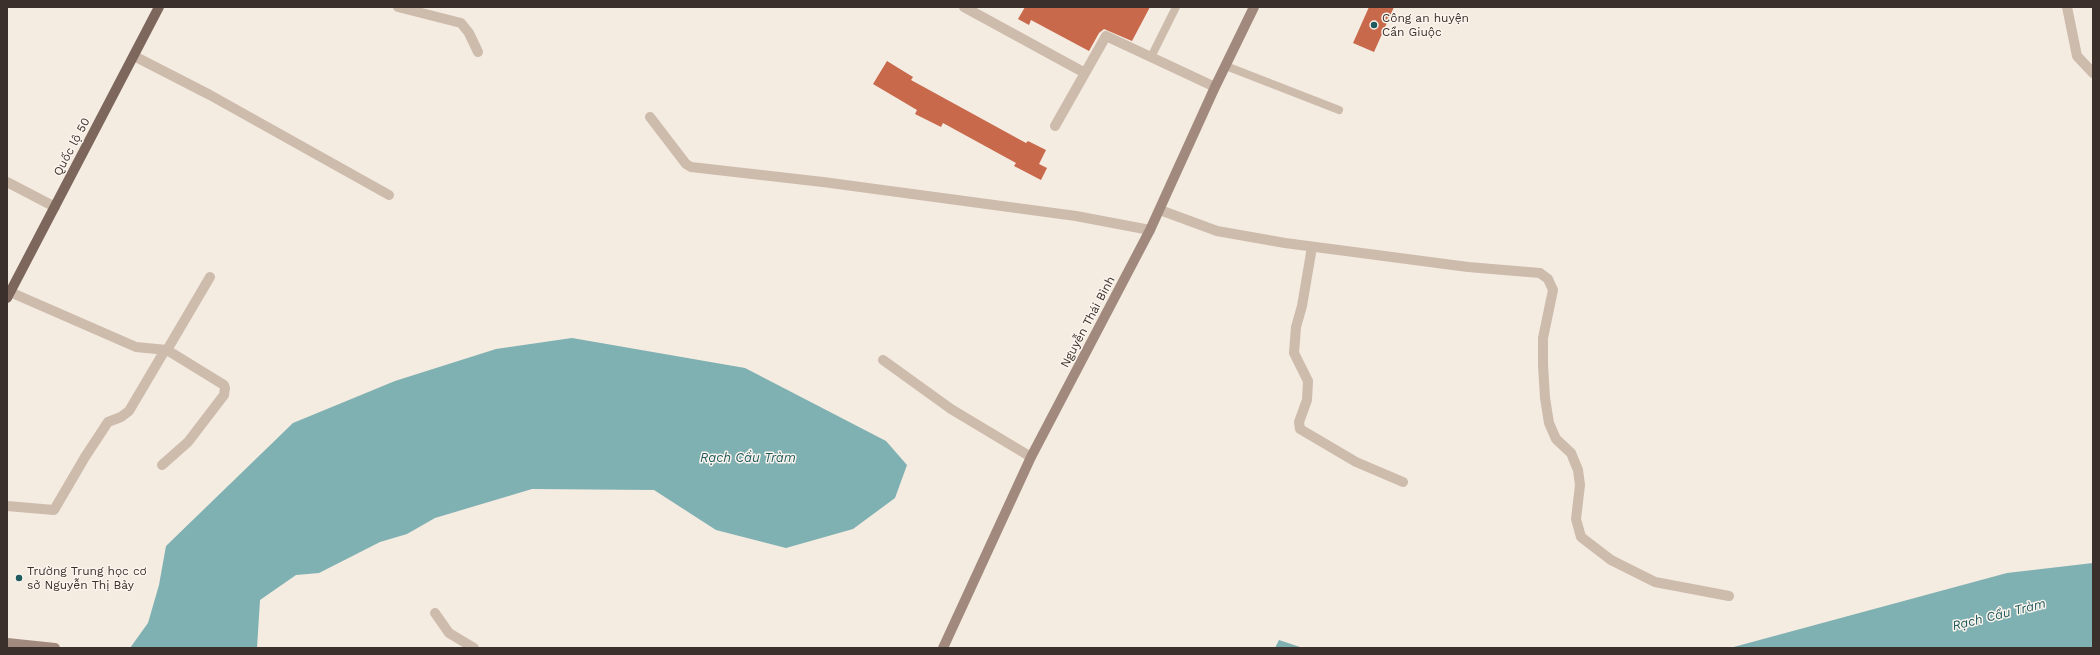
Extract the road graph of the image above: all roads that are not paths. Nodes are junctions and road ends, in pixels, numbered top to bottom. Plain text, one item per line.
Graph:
1 (159, 7) edge
2 (398, 7) edge
3 (964, 7) edge
4 (1176, 7) edge
5 (1254, 7) edge
6 (2067, 7) edge
7 (478, 52) dead end
8 (134, 56) junction
9 (1151, 57) junction
10 (1226, 66) junction
11 (1085, 73) junction
12 (2093, 74) edge
13 (1215, 87) junction
14 (1339, 110) dead end
15 (650, 117) dead end
16 (1055, 126) dead end
17 (7, 182) edge
18 (389, 194) dead end
19 (55, 207) junction
20 (1160, 210) junction
21 (1150, 230) junction
22 (1312, 247) junction
23 (210, 277) dead end
24 (9, 295) edge
25 (166, 350) junction
26 (883, 360) dead end
27 (1031, 457) junction
28 (162, 465) dead end
29 (1403, 482) dead end
30 (7, 506) edge
31 (1729, 596) dead end
32 (435, 613) dead end
33 (7, 643) edge
34 (945, 647) edge
35 (55, 648) edge
36 (474, 648) edge

1 - 8 main road, Quốc lộ 50
2 - 7 street
3 - 11 street
4 - 9 lane
5 - 10 street, Nguyễn Thái Bình
6 - 12 street
8 - 18 street
8 - 19 main road, Quốc lộ 50
9 - 11 street
9 - 13 street
10 - 13 street, Nguyễn Thái Bình
10 - 14 lane
11 - 16 street
13 - 20 street, Nguyễn Thái Bình
15 - 21 street
17 - 19 street
19 - 24 main road, Quốc lộ 50
20 - 21 street, Nguyễn Thái Bình
20 - 22 street
21 - 27 street, Nguyễn Thái Bình
22 - 29 street
22 - 31 street
23 - 25 street
24 - 25 street
25 - 28 street
25 - 30 street
26 - 27 street
27 - 34 street, Nguyễn Thái Bình
32 - 36 street
33 - 35 street

